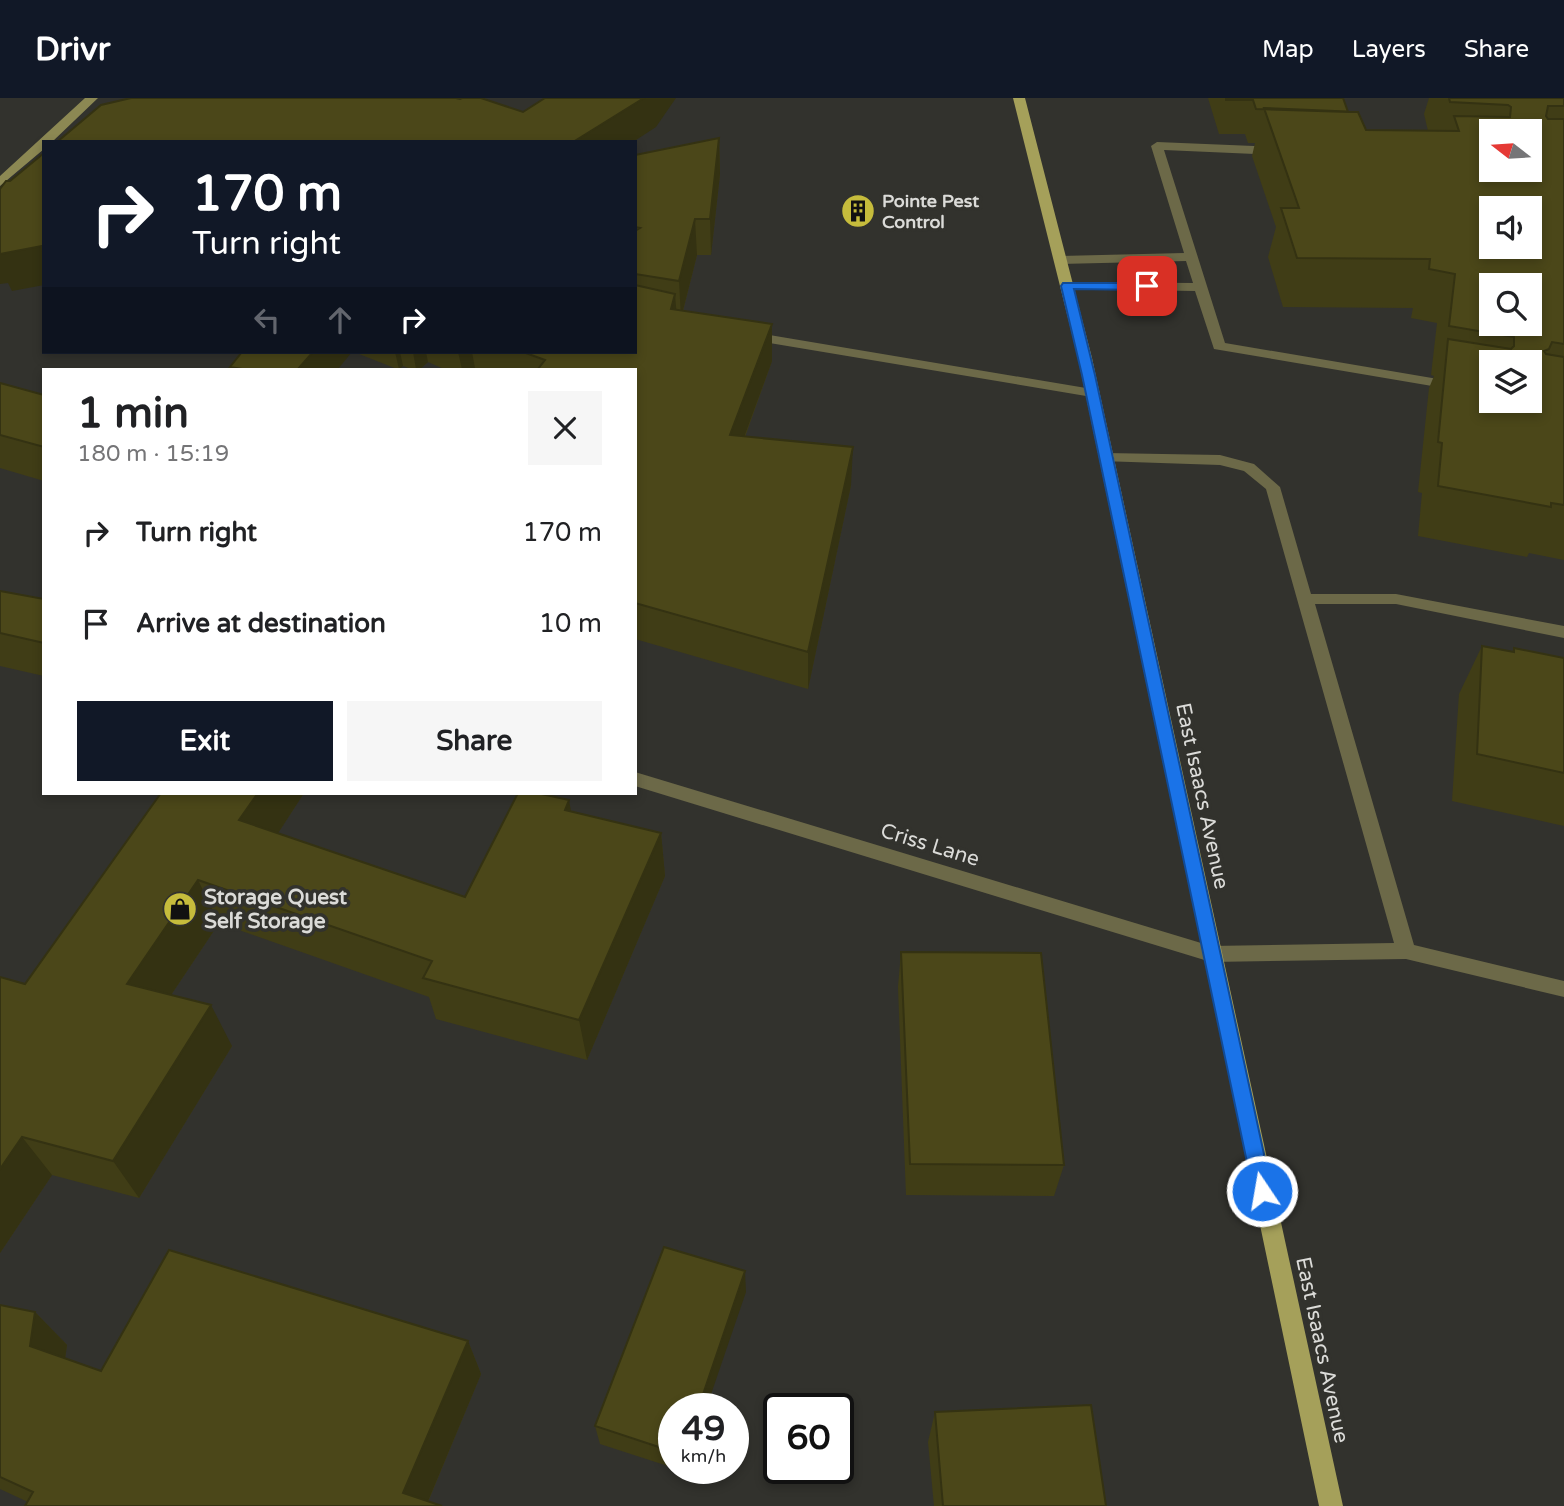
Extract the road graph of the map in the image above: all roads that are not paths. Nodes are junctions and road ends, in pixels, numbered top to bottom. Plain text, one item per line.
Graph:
1 (92, 98) edge
2 (1019, 98) edge
3 (46, 140) edge
4 (42, 144) edge
5 (1296, 151) edge
6 (0, 182) edge
7 (1192, 257) junction
8 (1060, 260) junction
9 (1067, 286) junction
10 (1201, 287) junction
11 (743, 335) edge
12 (1479, 390) edge
13 (1092, 393) junction
14 (1106, 458) junction
15 (1305, 599) junction
16 (1564, 632) edge
17 (637, 780) edge
18 (1406, 951) junction
19 (1211, 954) junction
20 (1564, 989) edge
21 (1331, 1506) edge

1 - 3 street
2 - 8 main road, East Isaacs Avenue
4 - 6 street
5 - 7 street
7 - 8 street
7 - 10 street
8 - 9 main road, East Isaacs Avenue
9 - 10 street
9 - 13 main road, East Isaacs Avenue
10 - 12 street
11 - 13 street
13 - 14 main road, East Isaacs Avenue
14 - 15 street
14 - 19 main road, East Isaacs Avenue
15 - 16 street
15 - 18 street
17 - 19 street, Criss Lane
18 - 19 street, Criss Lane
18 - 20 street, Criss Lane
19 - 21 main road, East Isaacs Avenue

